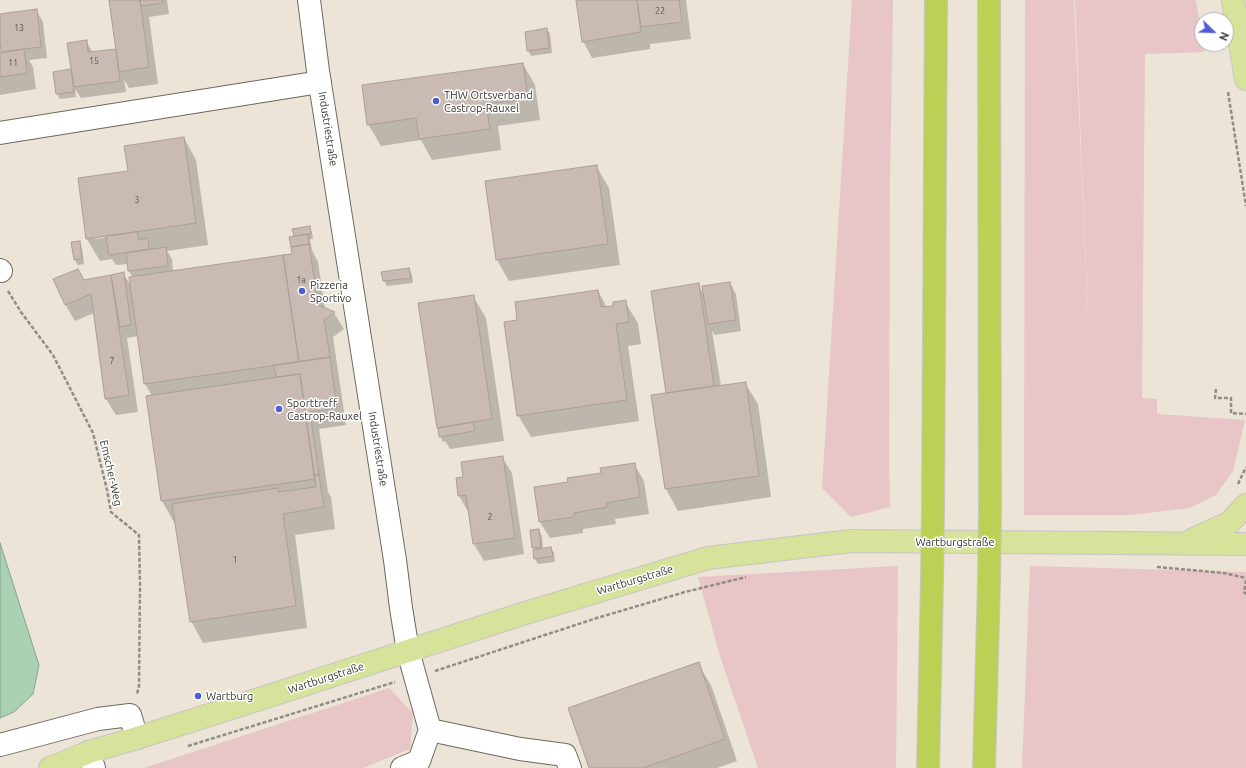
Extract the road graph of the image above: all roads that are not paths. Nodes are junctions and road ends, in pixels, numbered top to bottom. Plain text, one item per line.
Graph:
1 (309, 0) edge
2 (936, 0) edge
3 (989, 0) edge
4 (1233, 0) edge
5 (320, 82) junction
6 (1237, 84) edge
7 (0, 133) edge
8 (1246, 505) edge
9 (1188, 542) junction
10 (1246, 544) edge
11 (408, 651) junction
12 (430, 730) junction
13 (137, 738) junction
14 (0, 745) edge
15 (91, 760) edge
16 (50, 768) edge
17 (402, 768) edge
18 (570, 768) edge
19 (928, 768) edge
20 (984, 768) edge

1 - 5 street, Industriestraße
2 - 19 highway, bridge
3 - 20 highway, bridge
4 - 6 main road
5 - 7 street, Industriestraße
5 - 11 street, Industriestraße
8 - 9 main road
9 - 10 main road, Wartburgstraße
9 - 11 main road, Wartburgstraße
11 - 12 street, Industriestraße
11 - 13 main road, Wartburgstraße
12 - 17 street
12 - 18 street
13 - 14 street
13 - 15 main road, Wartburgstraße
15 - 16 main road, Wartburgstraße

